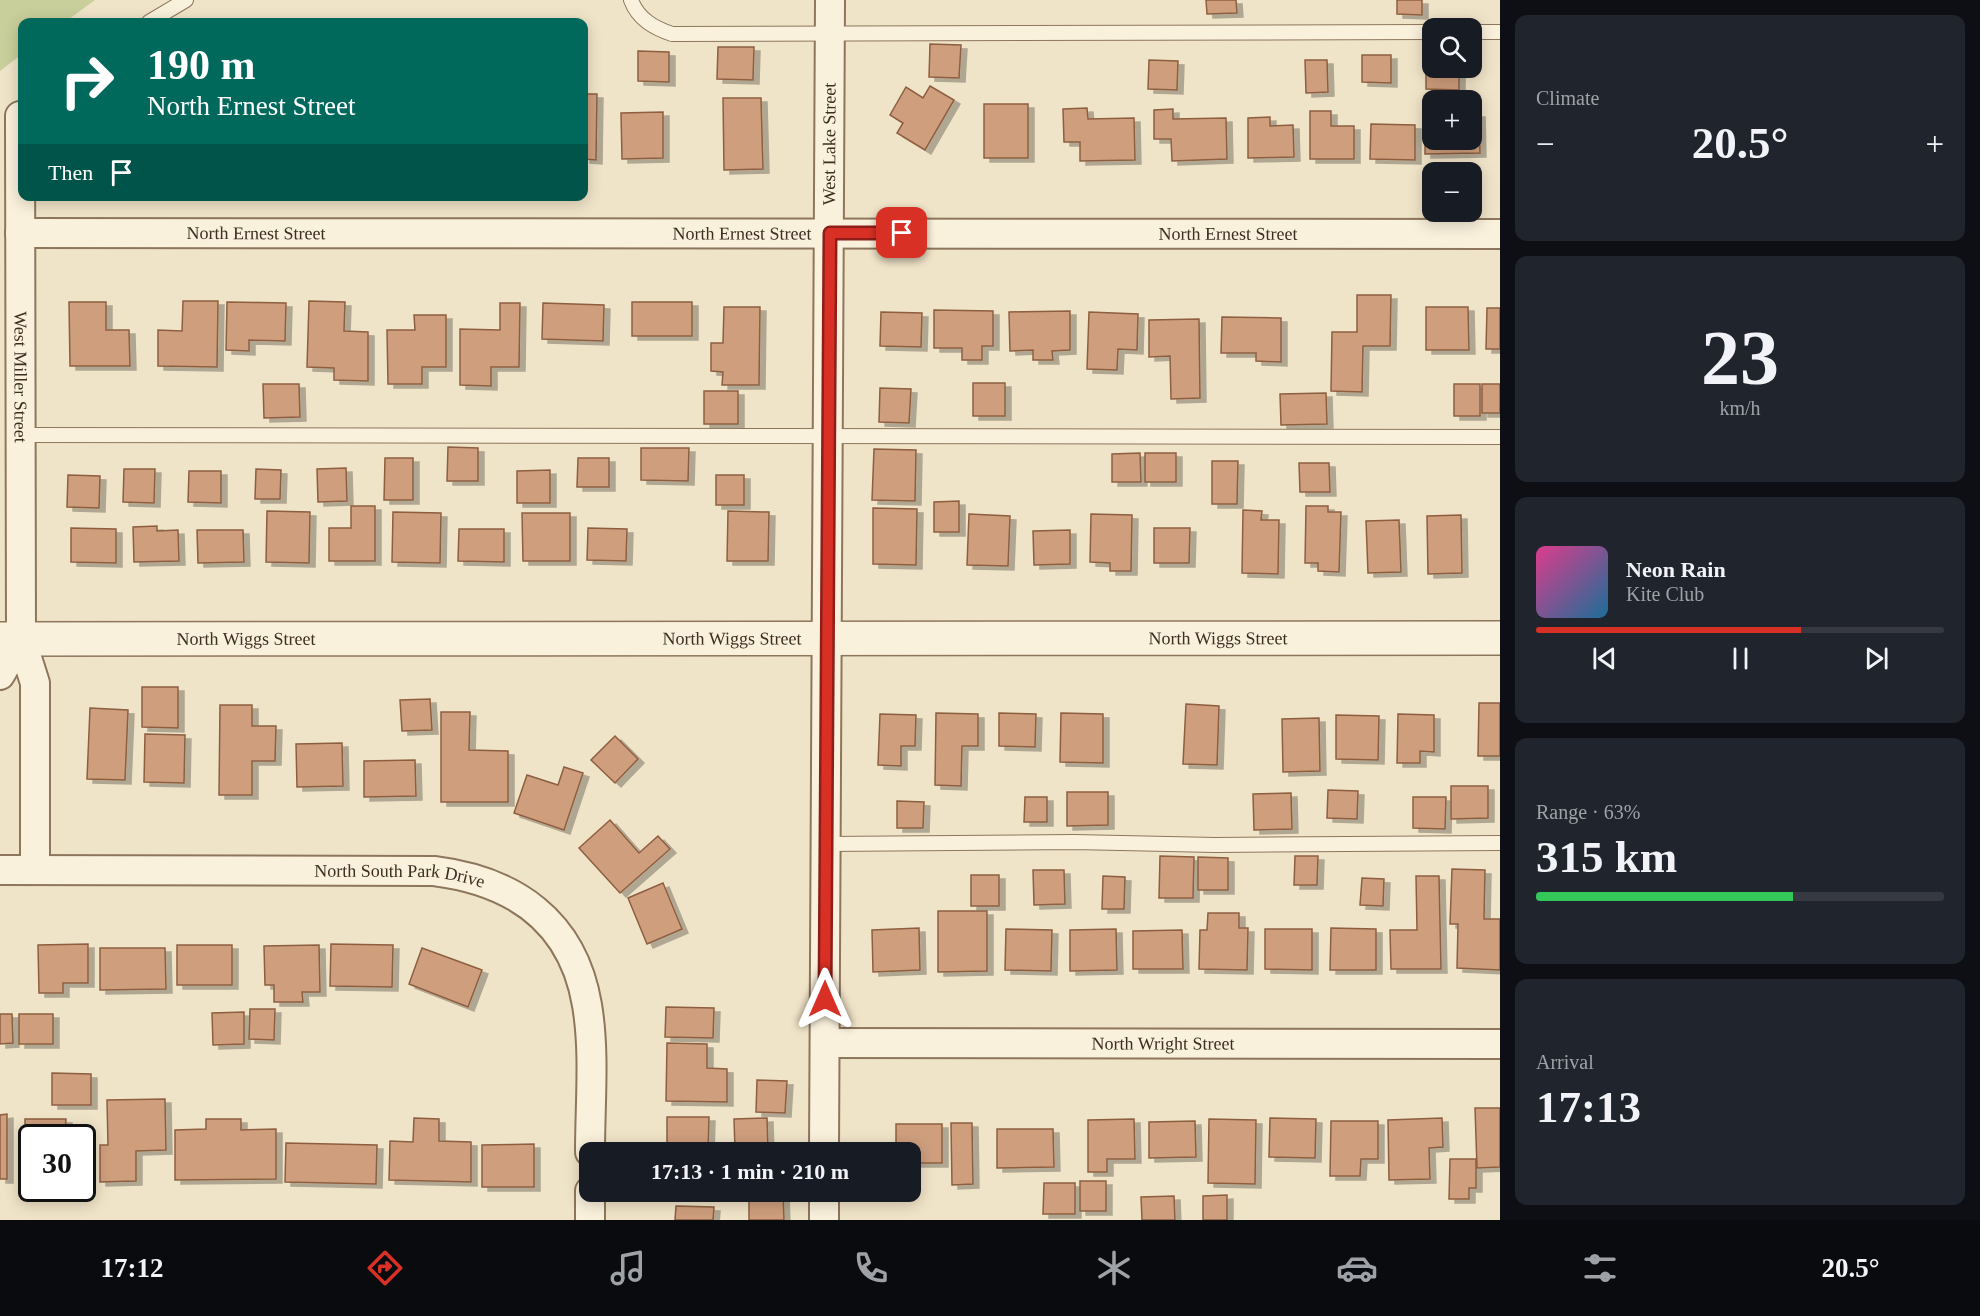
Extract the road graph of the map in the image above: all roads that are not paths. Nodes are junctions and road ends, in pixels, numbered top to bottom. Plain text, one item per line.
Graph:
1 (186, 0) edge
2 (631, 0) edge
3 (830, 0) edge
4 (156, 18) edge
5 (1422, 32) edge
6 (1482, 32) edge
7 (1500, 32) edge
8 (830, 33) junction
9 (20, 201) edge
10 (20, 233) junction
11 (830, 233) junction
12 (1500, 234) edge
13 (18, 435) junction
14 (829, 436) junction
15 (1500, 437) edge
16 (828, 638) junction
17 (1500, 638) edge
18 (10, 639) edge
19 (0, 675) edge
20 (1500, 843) edge
21 (826, 844) junction
22 (0, 870) edge
23 (35, 870) junction
24 (825, 1043) junction
25 (1500, 1044) edge
26 (590, 1142) edge
27 (824, 1142) edge
28 (590, 1202) edge
29 (824, 1202) edge
30 (590, 1220) edge
31 (824, 1220) edge

1 - 4 lane
2 - 8 lane
3 - 8 street, West Lake Street
5 - 8 lane
6 - 7 lane
8 - 11 street, West Lake Street
9 - 10 street, West Miller Street
10 - 11 street, North Ernest Street
10 - 13 street, West Miller Street
11 - 12 street, North Ernest Street
11 - 14 street, West Lake Street
13 - 14 lane
13 - 18 street, West Miller Street
14 - 15 lane
14 - 16 street, West Lake Street
16 - 17 street, North Wiggs Street
16 - 18 street, North Wiggs Street
16 - 21 street, West Lake Street
18 - 19 street
18 - 23 street, West Miller Street
20 - 21 lane
21 - 24 street, West Lake Street
22 - 23 street, North South Park Drive
23 - 26 street, North South Park Drive
24 - 25 street, North Wright Street
24 - 27 street, West Lake Street
28 - 30 street
29 - 31 street

